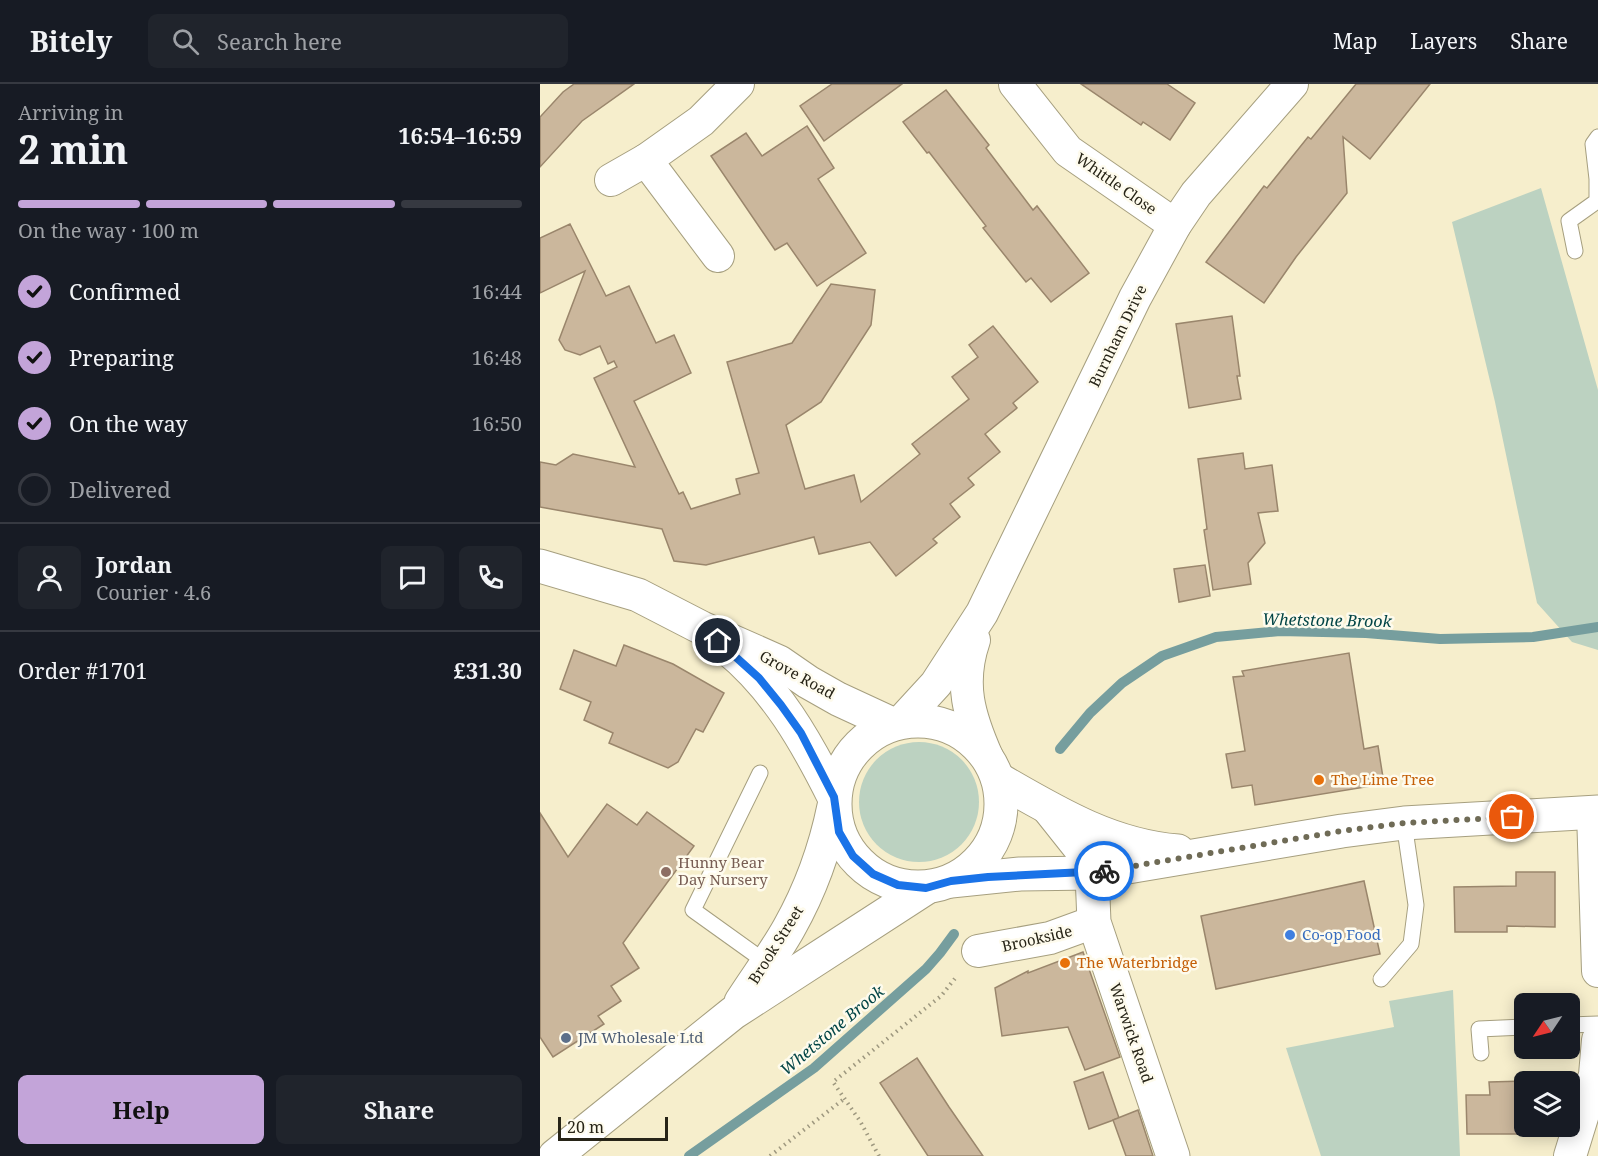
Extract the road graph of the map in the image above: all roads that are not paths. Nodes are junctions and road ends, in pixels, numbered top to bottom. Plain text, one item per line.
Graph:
1 (738, 84) edge
2 (1015, 84) edge
3 (1292, 84) edge
4 (1598, 137) edge
5 (646, 160) junction
6 (611, 180) dead end
7 (1175, 225) junction
8 (1575, 250) dead end
9 (718, 256) dead end
10 (540, 566) edge
11 (982, 613) junction
12 (702, 628) junction
13 (897, 723) junction
14 (993, 768) junction
15 (760, 773) dead end
16 (834, 801) junction
17 (1049, 809) junction
18 (1596, 812) edge
19 (1404, 823) junction
20 (1216, 854) junction
21 (1092, 873) junction
22 (938, 884) junction
23 (1094, 922) junction
24 (978, 951) road end
25 (766, 963) junction
26 (1598, 971) edge
27 (1381, 979) dead end
28 (733, 1013) junction
29 (1598, 1024) edge
30 (1580, 1025) edge
31 (1514, 1027) edge
32 (1598, 1040) edge
33 (1481, 1053) dead end
34 (1596, 1075) edge
35 (555, 1156) edge
36 (1173, 1156) edge
37 (1570, 1156) edge

1 - 5 street
2 - 7 street, Whittle Close
3 - 7 street, Burnham Drive
4 - 8 lane
5 - 6 street
5 - 9 street
7 - 11 street, Burnham Drive
10 - 12 street, Grove Road
11 - 13 street, Burnham Drive
11 - 14 street, Burnham Drive
12 - 13 street, Grove Road
12 - 16 street, Grove Road
13 - 14 street
13 - 16 street
14 - 17 street
14 - 22 street
15 - 25 lane
16 - 22 street
16 - 25 street, Brook Street
17 - 20 street
17 - 21 street
18 - 19 street
18 - 26 street
19 - 20 street
19 - 27 lane
20 - 21 street
21 - 22 street
21 - 23 street, Warwick Road
22 - 28 street, Brook Street
23 - 24 street, Brookside
23 - 36 street, Warwick Road
25 - 28 street, Brook Street
28 - 35 street, Brook Street
29 - 30 lane
31 - 33 lane
32 - 34 street
34 - 37 street

